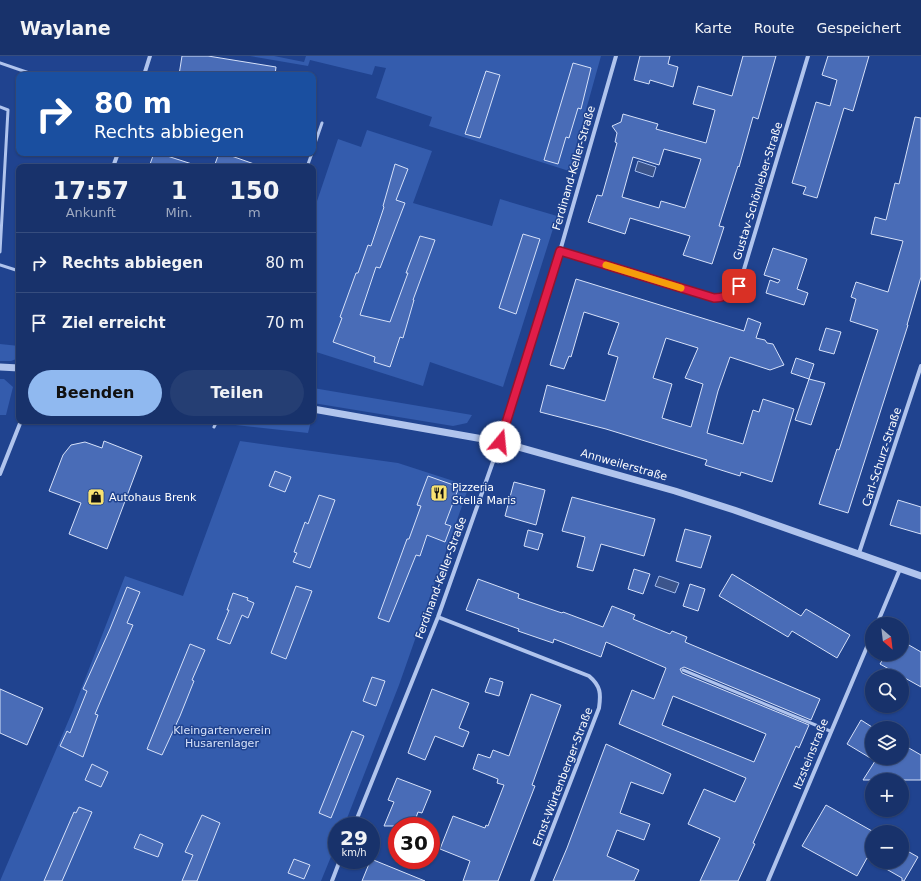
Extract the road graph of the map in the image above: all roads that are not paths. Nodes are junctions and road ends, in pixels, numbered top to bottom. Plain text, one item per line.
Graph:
1 (150, 56) edge
2 (616, 56) edge
3 (808, 56) edge
4 (0, 63) edge
5 (26, 72) edge
6 (145, 72) edge
7 (0, 107) edge
8 (322, 123) dead end
9 (316, 140) edge
10 (560, 251) junction
11 (0, 252) edge
12 (0, 265) edge
13 (16, 270) edge
14 (921, 366) edge
15 (0, 367) edge
16 (16, 368) edge
17 (316, 409) edge
18 (20, 424) edge
19 (215, 424) edge
20 (214, 427) dead end
21 (500, 442) junction
22 (0, 474) edge
23 (859, 553) junction
24 (900, 568) junction
25 (921, 576) edge
26 (438, 617) junction
27 (879, 617) edge
28 (865, 651) edge
29 (683, 670) dead end
30 (830, 731) junction
31 (358, 817) edge
32 (337, 869) edge
33 (332, 881) edge
34 (532, 881) edge
35 (768, 881) edge

1 - 6 street
2 - 10 street, Ferdinand-Keller-Straße
3 - 10 street, Gustav-Schönleber-Straße
4 - 5 lane
7 - 11 lane
8 - 9 lane
10 - 21 street, Ferdinand-Keller-Straße
12 - 13 lane
14 - 23 street, Carl-Schurz-Straße
15 - 16 street
17 - 21 street, Annweilerstraße
18 - 22 street
19 - 20 lane
21 - 23 street, Annweilerstraße
21 - 26 street, Ferdinand-Keller-Straße
23 - 24 street, Annweilerstraße
24 - 25 street, Annweilerstraße
24 - 27 street
26 - 31 street, Ferdinand-Keller-Straße
26 - 34 street, Ernst-Würtenberger-Straße
28 - 30 street, Itzsteinstraße
29 - 30 lane
30 - 35 street, Itzsteinstraße
32 - 33 street

